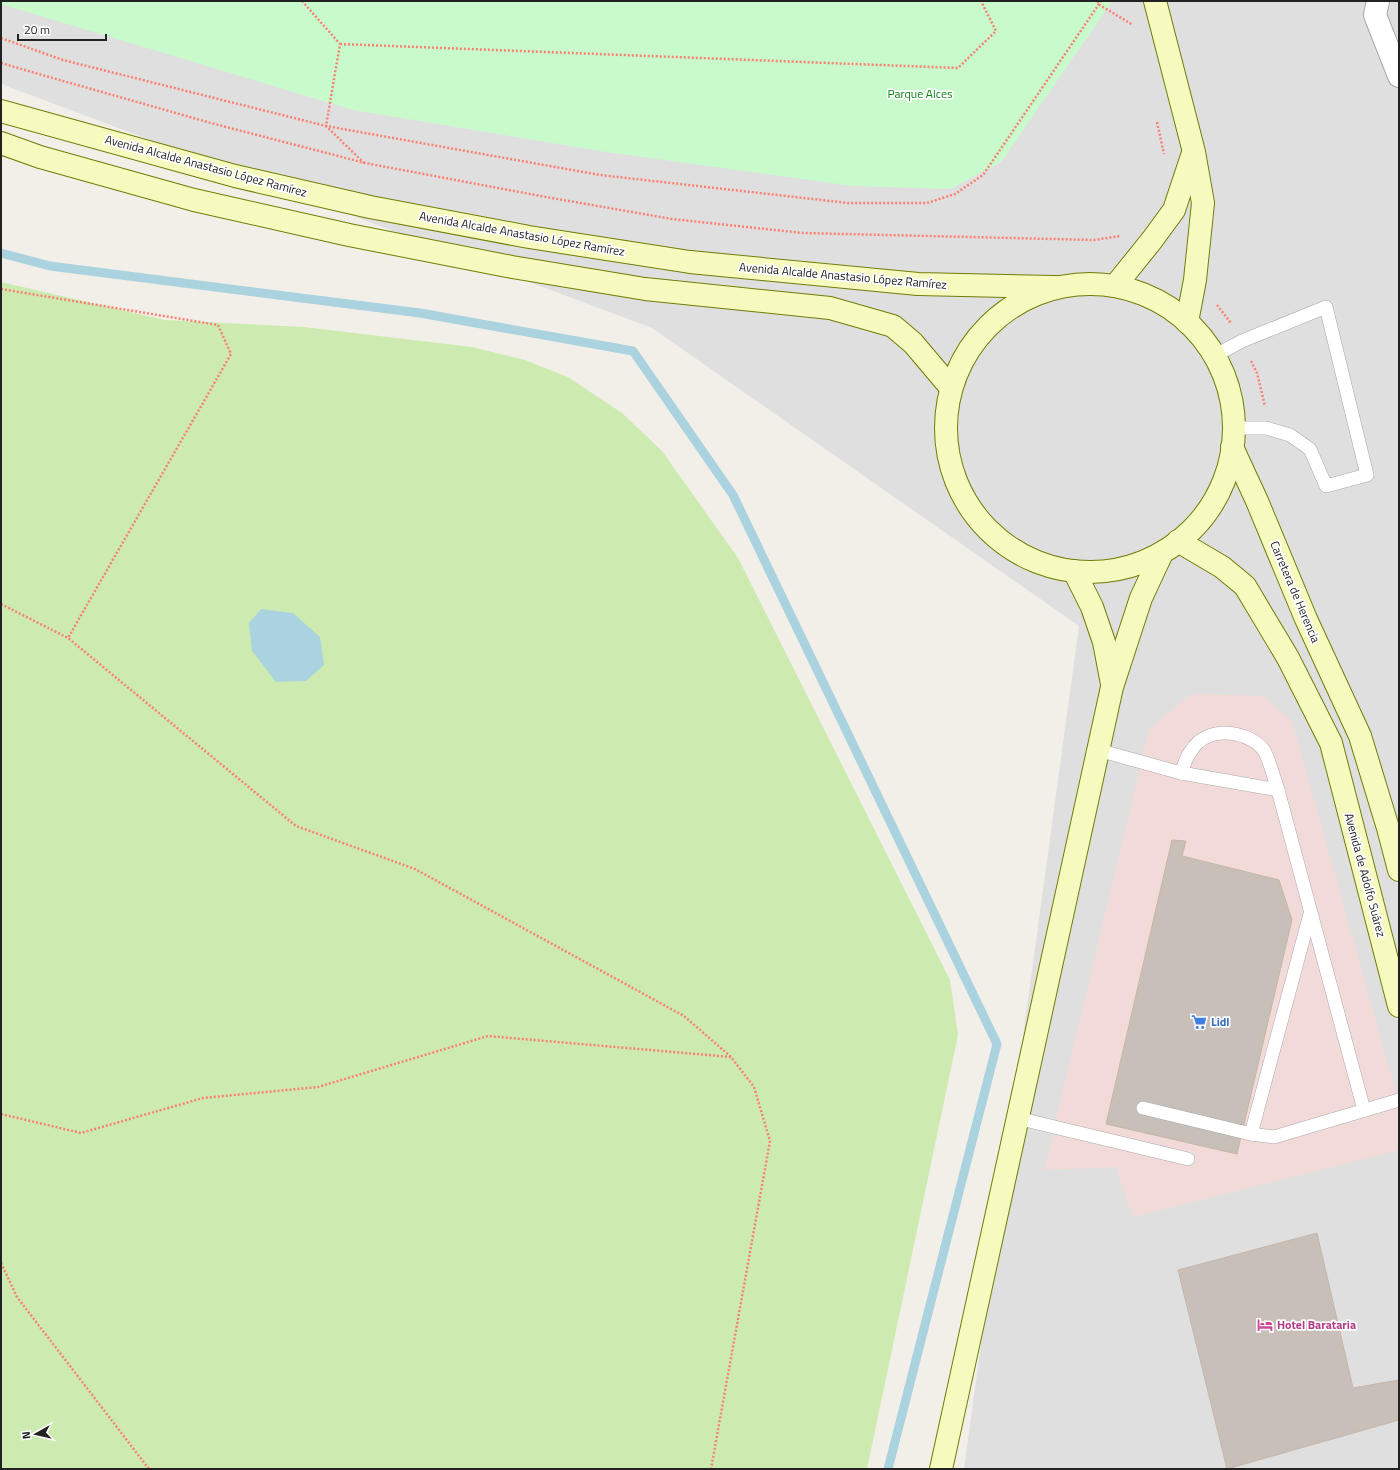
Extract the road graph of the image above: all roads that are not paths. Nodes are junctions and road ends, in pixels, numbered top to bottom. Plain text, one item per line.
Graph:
1 (1155, 1) edge
2 (1378, 1) edge
3 (1399, 76) edge
4 (1, 111) edge
5 (1, 143) edge
6 (1194, 152) junction
7 (1115, 286) junction
8 (1055, 287) junction
9 (1187, 322) junction
10 (1214, 356) junction
11 (951, 388) junction
12 (1232, 438) junction
13 (1170, 547) junction
14 (1074, 572) junction
15 (1112, 687) junction
16 (1098, 750) junction
17 (1181, 773) junction
18 (1278, 790) junction
19 (1394, 827) edge
20 (1399, 870) edge
21 (1311, 912) junction
22 (1399, 1006) edge
23 (1399, 1100) edge
24 (1143, 1108) dead end
25 (1364, 1110) junction
26 (1018, 1118) junction
27 (1251, 1134) junction
28 (1188, 1159) dead end
29 (941, 1469) edge

1 - 6 street
2 - 3 street
4 - 8 street, Avenida Alcalde Anastasio López Ramírez
5 - 11 street
6 - 7 street
6 - 9 street
7 - 8 street
7 - 9 street
8 - 11 street
9 - 10 street
10 - 12 street
10 - 12 lane
11 - 14 street
12 - 13 street
12 - 19 street, Carretera de Herencia
13 - 14 street
13 - 15 street
13 - 22 street, Avenida de Adolfo Suárez
14 - 15 street
15 - 16 street
16 - 17 lane
16 - 26 street
17 - 18 lane
17 - 18 lane
18 - 21 lane
19 - 20 street
21 - 25 lane
21 - 27 lane
23 - 25 lane
24 - 27 lane
25 - 27 lane
26 - 28 lane
26 - 29 street

